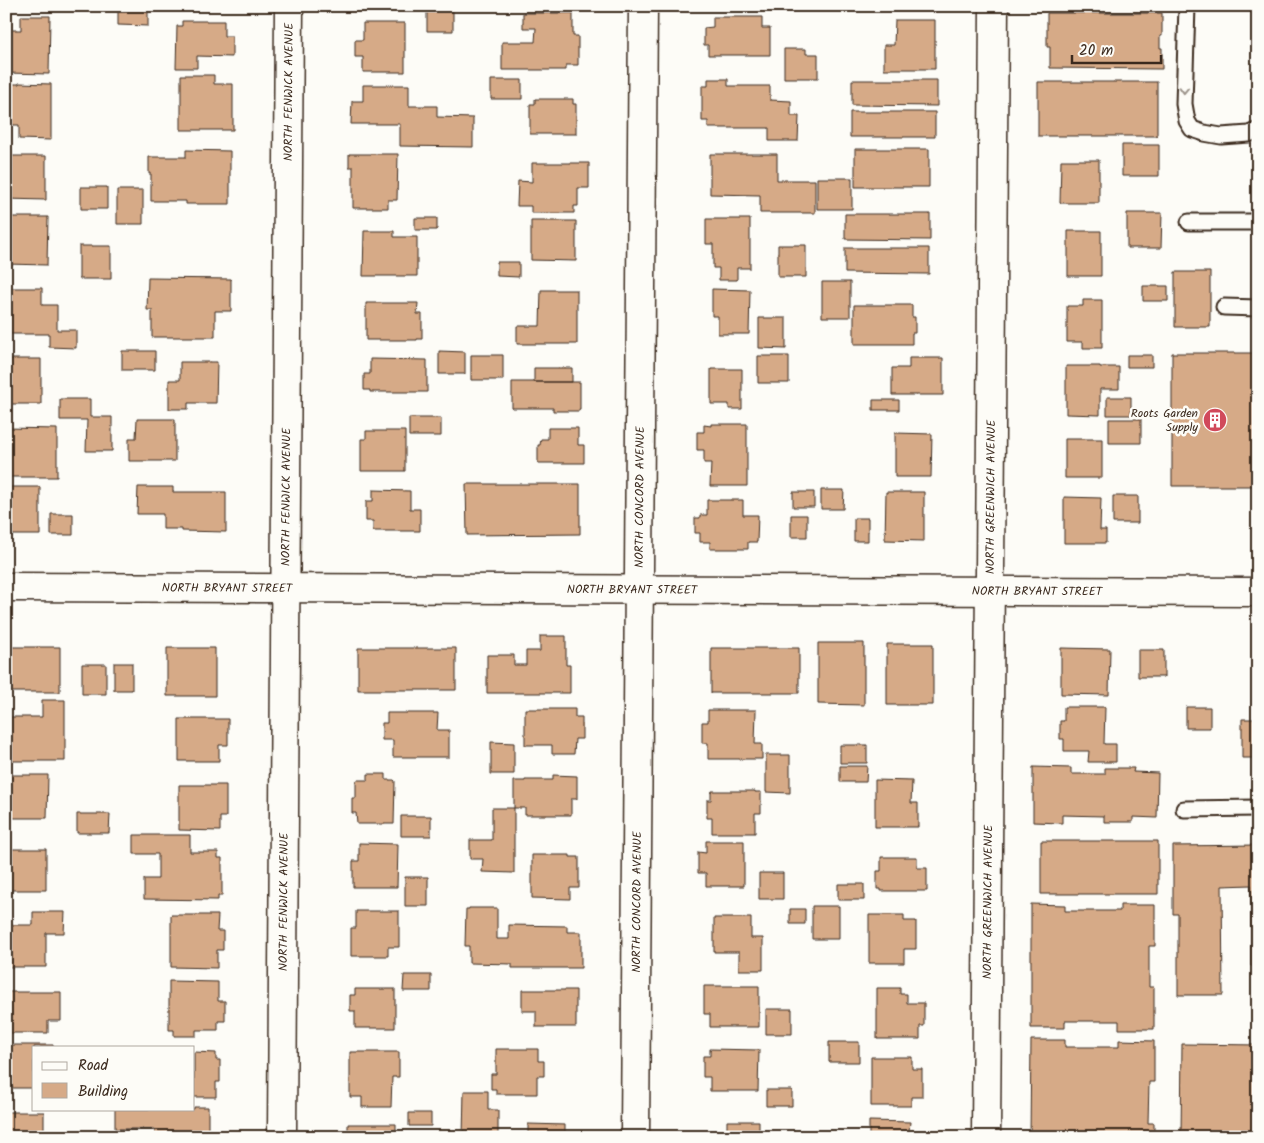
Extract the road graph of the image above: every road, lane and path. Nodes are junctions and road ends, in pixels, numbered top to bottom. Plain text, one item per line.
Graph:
1 (289, 6) edge
2 (643, 6) edge
3 (994, 6) edge
4 (1187, 6) edge
5 (1258, 130) edge
6 (1189, 222) dead end
7 (1258, 222) edge
8 (1224, 307) dead end
9 (1258, 308) edge
10 (6, 587) edge
11 (285, 589) junction
12 (639, 590) junction
13 (991, 591) junction
14 (1258, 592) edge
15 (1258, 808) edge
16 (1184, 809) dead end
17 (282, 1137) edge
18 (635, 1137) edge
19 (986, 1137) edge

1 - 11 street, NORTH FENWICK AVENUE
2 - 12 street, NORTH CONCORD AVENUE
3 - 13 street, NORTH GREENWICH AVENUE
4 -> 5 lane
6 - 7 lane
8 - 9 lane
10 - 11 street, NORTH BRYANT STREET
11 - 12 street, NORTH BRYANT STREET
11 - 17 street, NORTH FENWICK AVENUE
12 - 13 street, NORTH BRYANT STREET
12 - 18 street, NORTH CONCORD AVENUE
13 - 14 street, NORTH BRYANT STREET
13 - 19 street, NORTH GREENWICH AVENUE
15 - 16 lane

